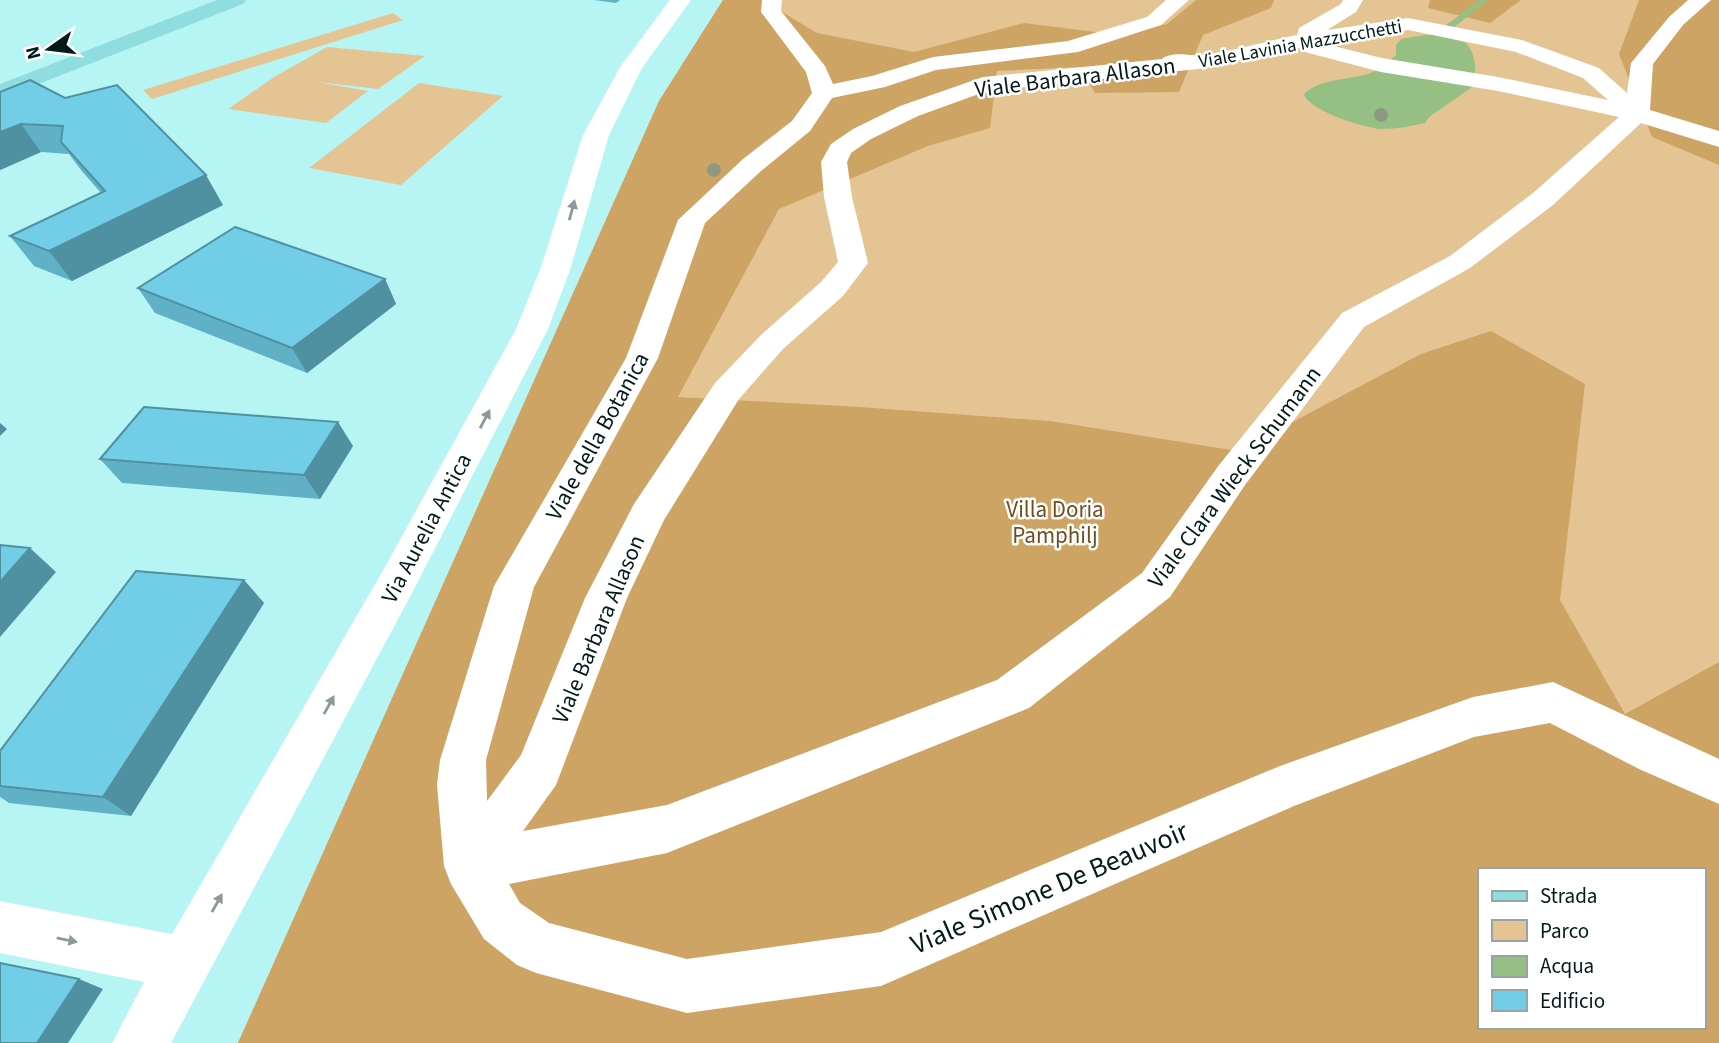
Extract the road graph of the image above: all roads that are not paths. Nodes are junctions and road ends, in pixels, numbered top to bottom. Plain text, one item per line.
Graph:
1 (236, 0) edge
2 (681, 0) edge
3 (772, 0) edge
4 (1179, 0) edge
5 (1353, 0) edge
6 (1702, 0) edge
7 (1294, 42) junction
8 (1025, 54) junction
9 (1198, 62) junction
10 (0, 92) edge
11 (824, 93) junction
12 (1637, 114) junction
13 (1719, 139) edge
14 (1719, 782) edge
15 (461, 785) joint
16 (469, 866) junction
17 (0, 928) edge
18 (184, 963) junction
19 (140, 1043) edge

1 - 10 main road
18 -> 2 street, Via Aurelia Antica
3 - 11 street
4 - 8 street
5 - 7 street
6 - 12 street
7 - 9 street, Viale Lavinia Mazzucchetti
7 - 12 street
7 - 12 street, Viale Lavinia Mazzucchetti
8 - 9 street, Viale Lavinia Mazzucchetti
8 - 11 street
9 - 16 street, Viale Barbara Allason
11 - 15 street, Viale della Botanica
12 - 13 street
12 - 16 street, Viale Clara Wieck Schumann
14 - 16 street, Viale Simone De Beauvoir
15 - 16 street, Viale Simone De Beauvoir
17 -> 18 street
18 - 19 street, Via Aurelia Antica

